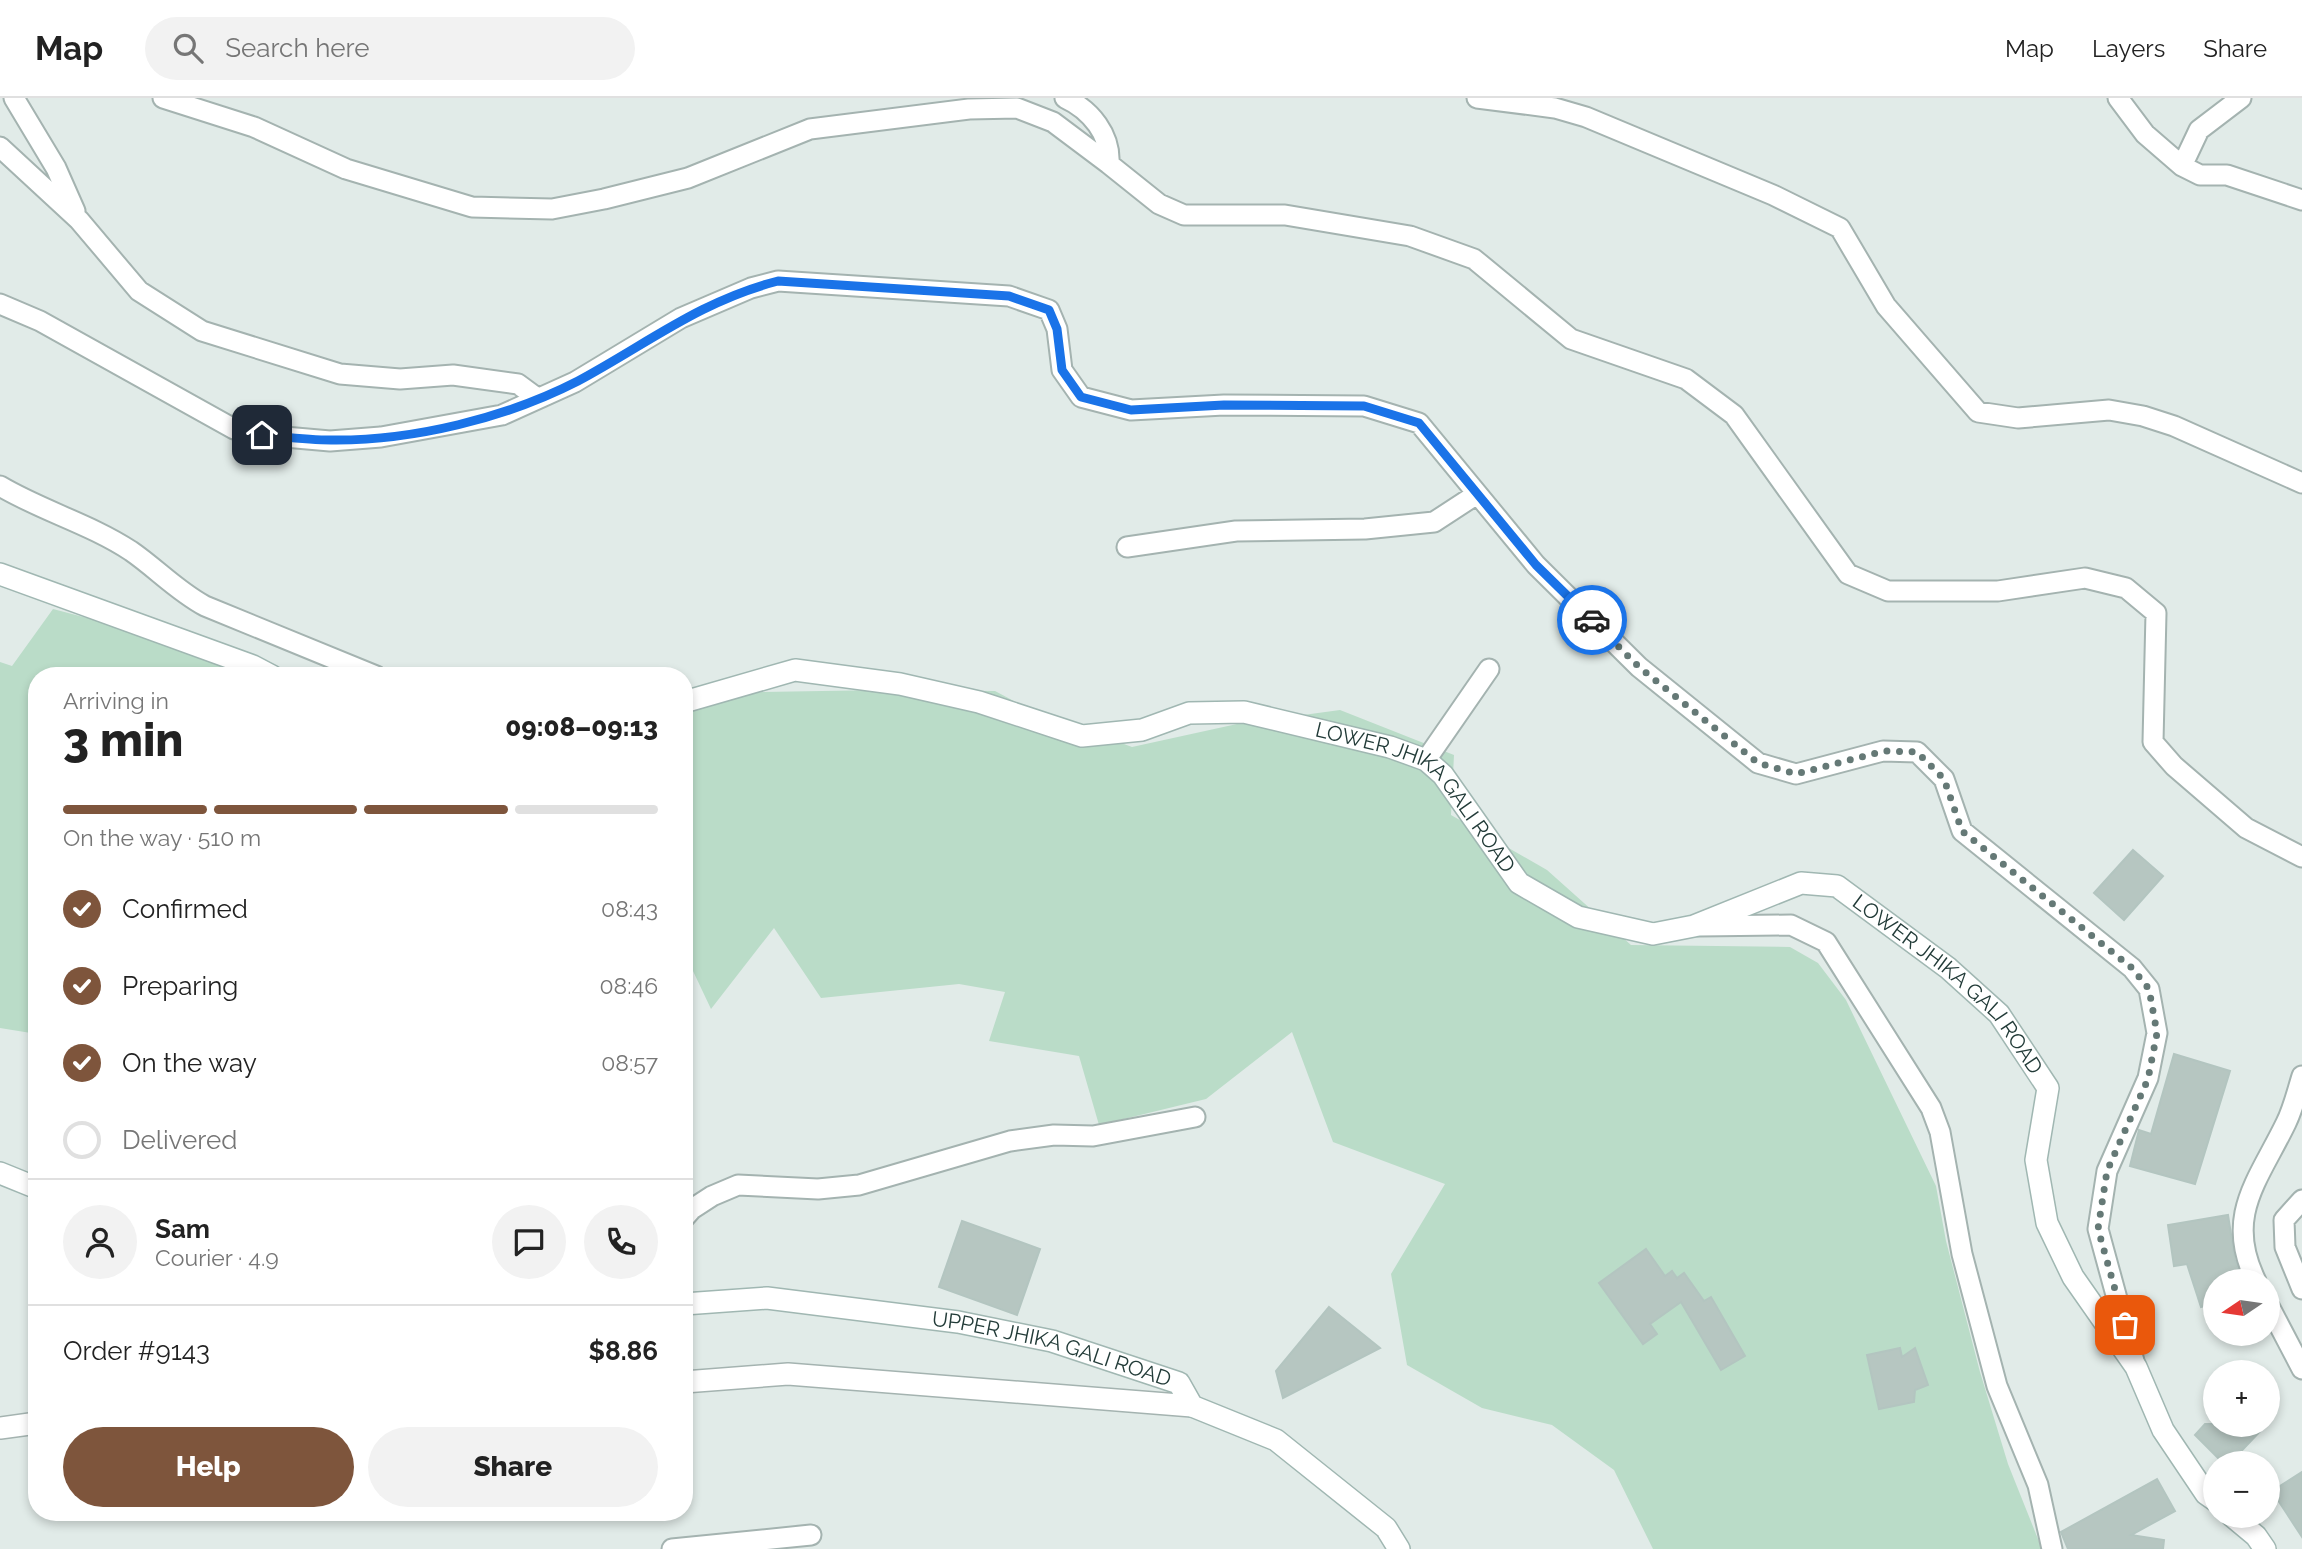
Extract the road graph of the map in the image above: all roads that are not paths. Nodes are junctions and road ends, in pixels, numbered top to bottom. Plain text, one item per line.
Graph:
1 (14, 98) edge
2 (163, 98) edge
3 (1065, 98) edge
4 (1477, 98) edge
5 (2118, 98) edge
6 (2241, 98) edge
7 (0, 147) edge
8 (1109, 164) junction
9 (2182, 166) junction
10 (2302, 200) edge
11 (79, 220) junction
12 (0, 304) edge
13 (537, 398) junction
14 (2302, 483) edge
15 (0, 486) edge
16 (1477, 494) junction
17 (1127, 547) dead end
18 (0, 574) edge
19 (255, 667) edge
20 (350, 667) edge
21 (1489, 668) dead end
22 (693, 699) edge
23 (1426, 760) junction
24 (2302, 857) edge
25 (1694, 926) junction
26 (2302, 1076) edge
27 (1195, 1117) dead end
28 (0, 1173) edge
29 (28, 1184) edge
30 (2302, 1200) edge
31 (693, 1208) edge
32 (2250, 1269) edge
33 (2302, 1289) edge
34 (693, 1303) edge
35 (2280, 1327) edge
36 (2136, 1367) junction
37 (2302, 1369) edge
38 (693, 1381) edge
39 (1192, 1406) junction
40 (28, 1424) edge
41 (0, 1429) edge
42 (2203, 1490) edge
43 (2246, 1528) edge
44 (811, 1535) dead end
45 (672, 1549) edge
46 (1399, 1549) edge
47 (2052, 1549) edge
48 (2265, 1549) edge

1 - 11 street
2 - 8 street
3 - 8 street
4 - 14 street
5 - 9 street
6 - 9 street
7 - 11 street
8 - 24 street
9 - 10 street
11 - 13 street
12 - 13 street
13 - 16 street
15 - 20 street
16 - 17 street
16 - 36 street
18 - 19 main road
21 - 23 street
22 - 23 main road, LOWER JHIKA GALI ROAD
23 - 25 main road, LOWER JHIKA GALI ROAD
25 - 36 main road, LOWER JHIKA GALI ROAD
25 - 47 street
26 - 32 street
27 - 31 street
28 - 29 main road
30 - 33 street
34 - 39 main road, UPPER JHIKA GALI ROAD
35 - 37 street
36 - 42 main road, LOWER JHIKA GALI ROAD
38 - 39 main road
39 - 46 main road, UPPER JHIKA GALI ROAD
40 - 41 main road
43 - 48 main road
44 - 45 street

